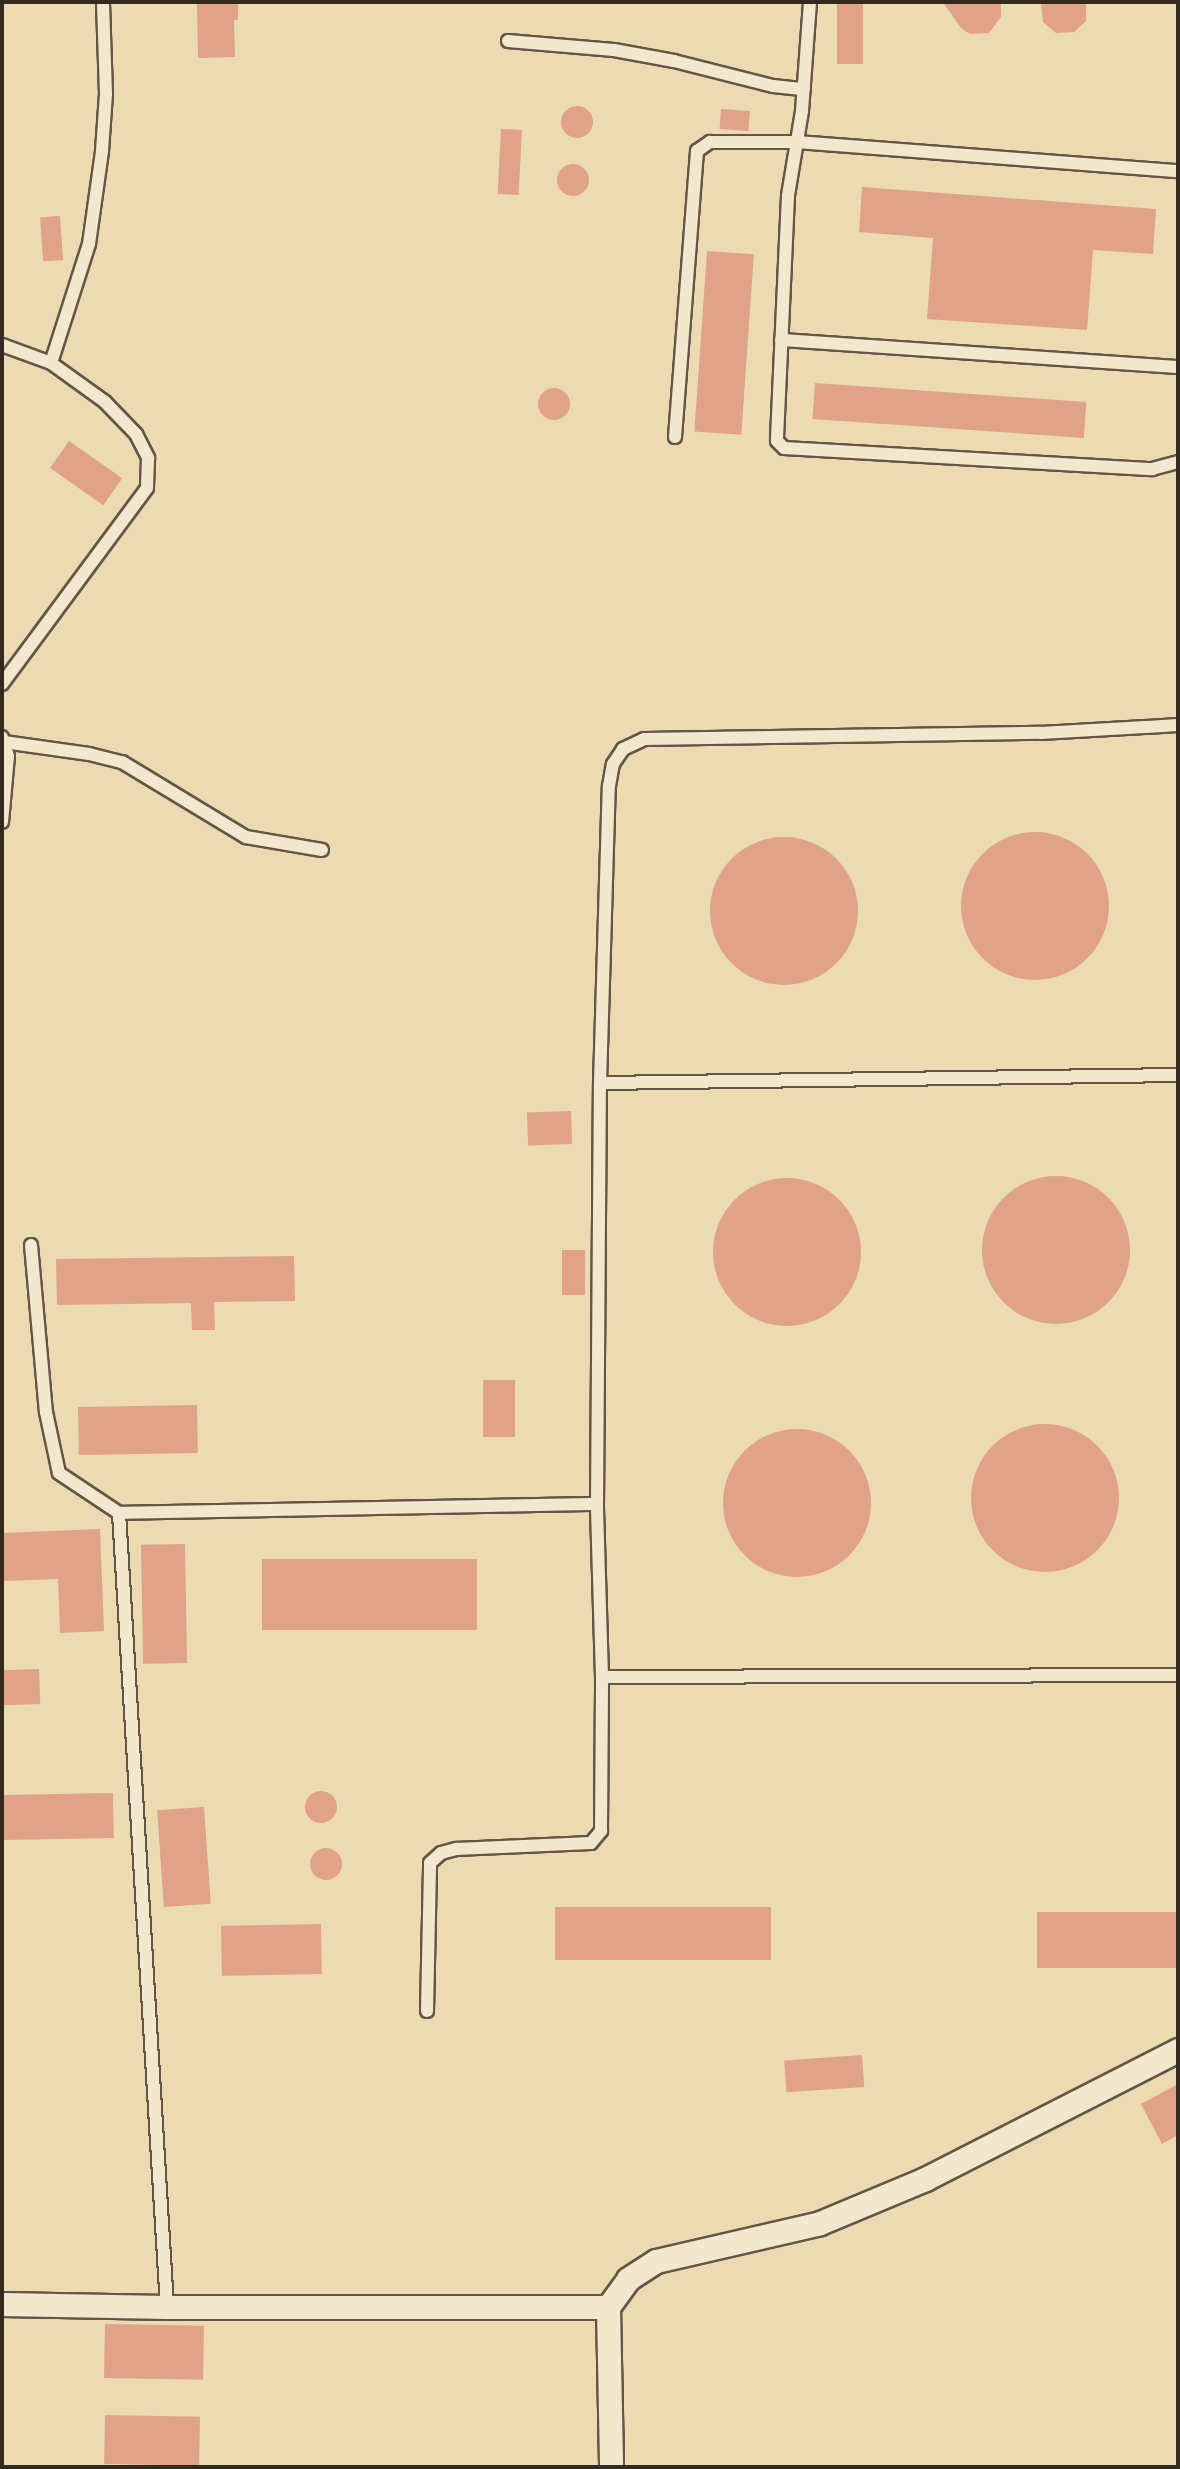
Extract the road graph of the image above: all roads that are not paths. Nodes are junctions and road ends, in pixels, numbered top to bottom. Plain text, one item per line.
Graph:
1 (103, 2) edge
2 (810, 2) edge
3 (508, 41) dead end
4 (804, 89) junction
5 (797, 142) junction
6 (1178, 171) edge
7 (781, 340) junction
8 (2, 345) edge
9 (51, 363) junction
10 (1178, 367) edge
11 (676, 437) dead end
12 (1178, 463) edge
13 (2, 684) edge
14 (1178, 725) edge
15 (3, 739) edge
16 (2, 822) edge
17 (322, 850) dead end
18 (1178, 1076) edge
19 (600, 1083) junction
20 (31, 1245) dead end
21 (597, 1504) junction
22 (119, 1513) junction
23 (1178, 1675) edge
24 (602, 1677) junction
25 (428, 2011) dead end
26 (1178, 2050) edge
27 (2, 2304) edge
28 (167, 2307) junction
29 (608, 2307) junction
30 (611, 2467) edge

1 - 9 lane
2 - 4 lane
3 - 4 lane
4 - 5 lane
5 - 6 lane
5 - 7 lane
5 - 11 lane
7 - 10 lane
7 - 12 lane
8 - 9 lane
9 - 13 lane
14 - 19 lane
15 - 16 lane
15 - 17 lane
18 - 19 lane
19 - 21 lane
20 - 22 lane
21 - 22 lane
21 - 24 lane
22 - 28 lane
23 - 24 lane
24 - 25 lane
26 - 29 street
27 - 28 street
28 - 29 street
29 - 30 street

